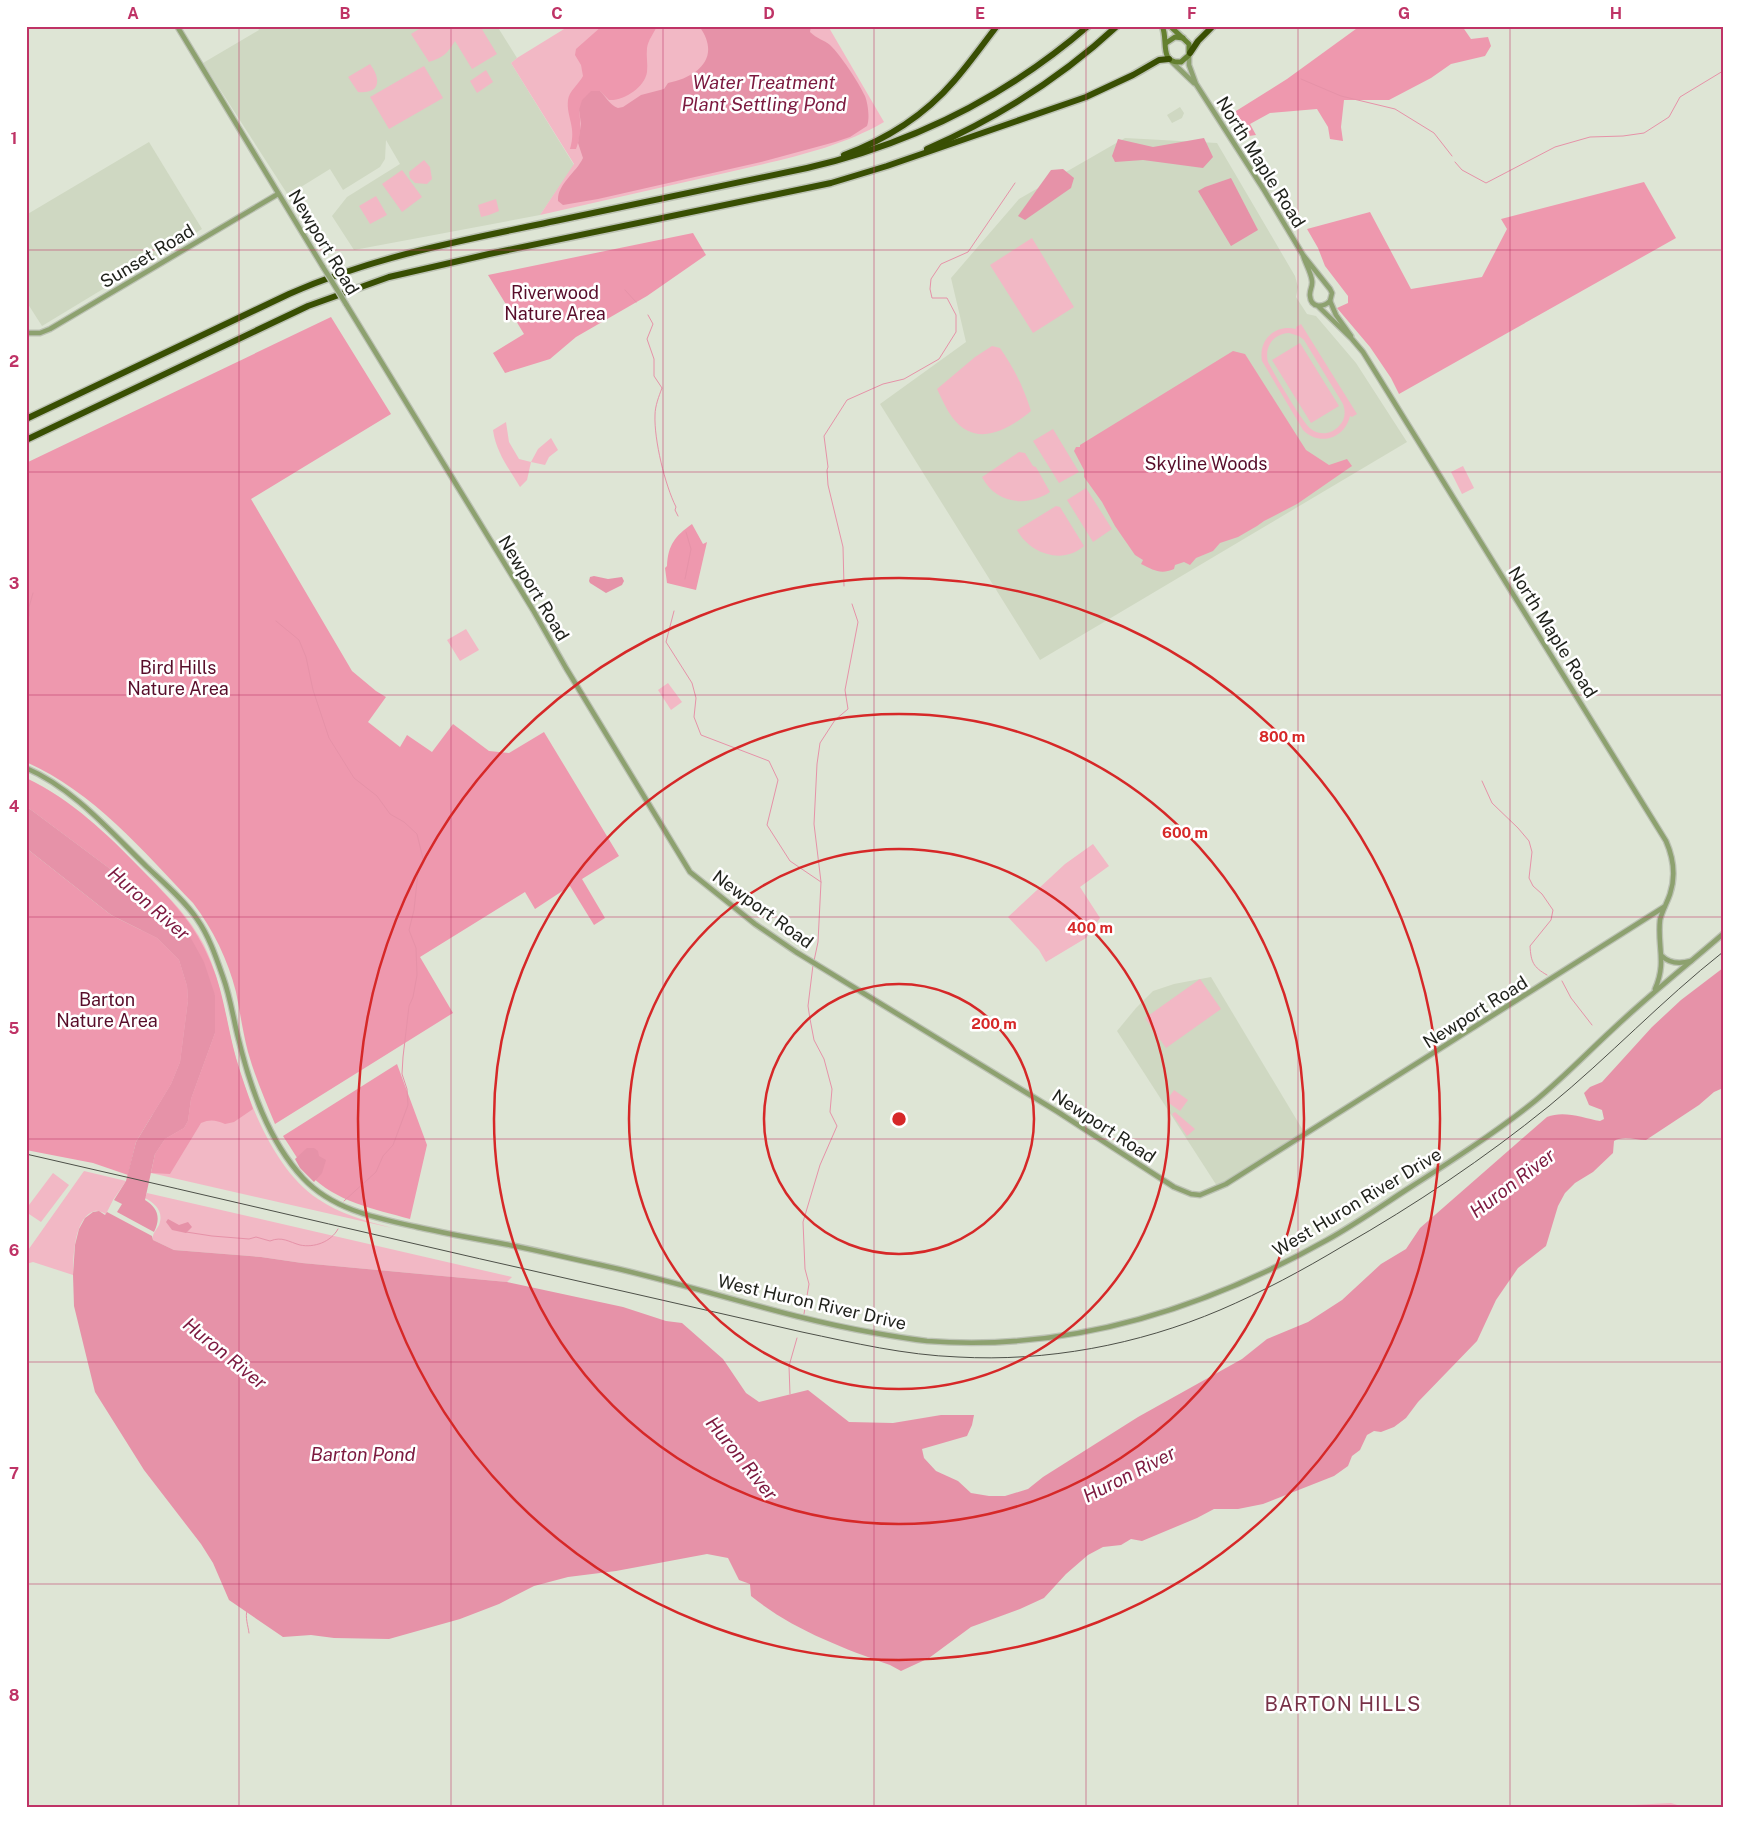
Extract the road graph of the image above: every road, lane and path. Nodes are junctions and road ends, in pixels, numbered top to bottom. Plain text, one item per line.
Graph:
1 (176, 26) edge
2 (997, 26) edge
3 (1088, 26) edge
4 (1117, 26) edge
5 (1162, 26) edge
6 (1170, 26) edge
7 (1213, 26) edge
8 (1183, 38) junction
9 (1165, 45) junction
10 (1190, 54) junction
11 (1169, 60) junction
12 (1196, 84) junction
13 (887, 166) junction
14 (806, 168) junction
15 (278, 194) junction
16 (1303, 255) junction
17 (1325, 283) junction
18 (1312, 287) junction
19 (1330, 301) junction
20 (1319, 307) junction
21 (26, 333) edge
22 (1352, 339) junction
23 (26, 419) edge
24 (26, 440) edge
25 (26, 768) edge
26 (1664, 907) junction
27 (1723, 934) edge
28 (1662, 956) junction
29 (1693, 960) junction
30 (1654, 991) junction

1 - 15 street, Newport Road
2 - 14 highway
3 - 14 highway
4 - 13 highway
5 - 9 main road
6 - 8 main road
7 - 10 highway
8 - 9 main road
8 - 10 main road
9 - 11 main road
10 - 11 main road
10 - 12 street, North Maple Road
11 - 12 street, North Maple Road
11 - 13 highway
12 - 16 street, North Maple Road
13 - 24 highway
14 - 23 highway
15 - 21 street, Sunset Road
15 - 26 street, Newport Road, bridge
16 - 17 street, North Maple Road
16 - 18 street, North Maple Road
17 - 18 street
17 - 19 street
18 - 20 street
19 - 20 street
19 - 22 street, North Maple Road
20 - 22 street, North Maple Road
22 - 26 street, North Maple Road
25 - 30 street, West Huron River Drive
26 - 28 street, North Maple Road
27 - 29 street, West Huron River Drive
28 - 29 street
28 - 30 street, North Maple Road
29 - 30 street, West Huron River Drive

